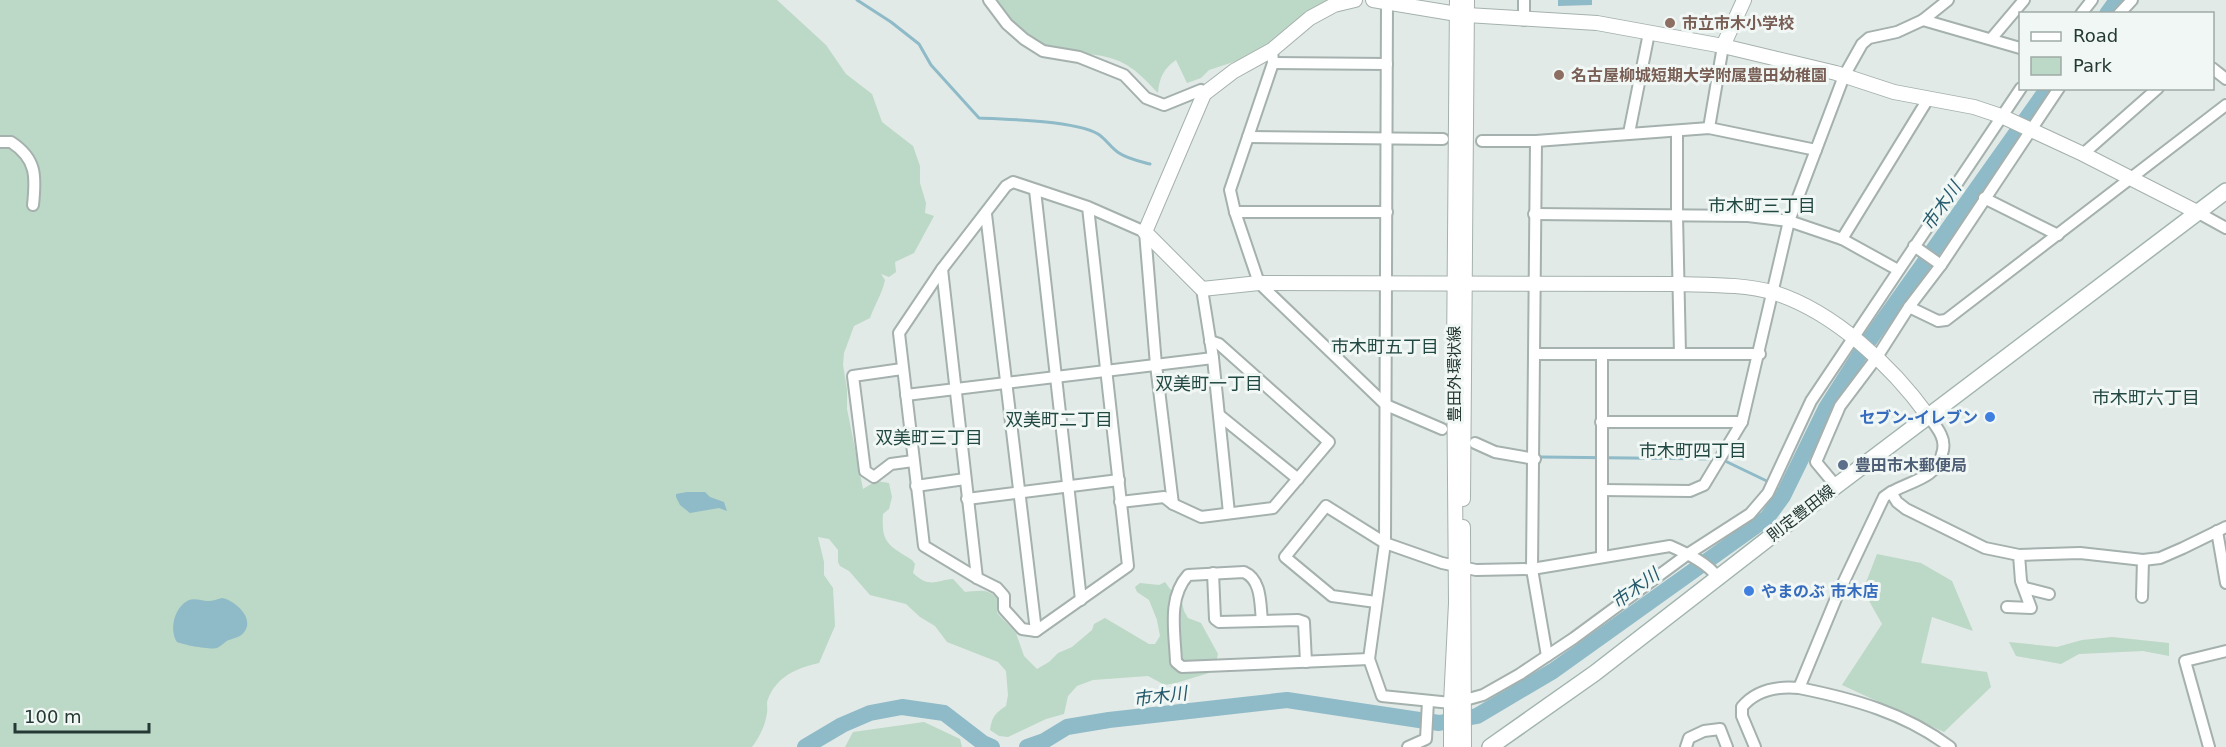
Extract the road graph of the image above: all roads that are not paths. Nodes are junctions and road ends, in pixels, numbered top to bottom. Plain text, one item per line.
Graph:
1 (989, 0) edge
2 (1355, 0) edge
3 (1373, 0) edge
4 (1467, 0) edge
5 (1524, 0) edge
6 (1744, 0) edge
7 (1948, 0) edge
8 (2024, 0) edge
9 (2092, 0) edge
10 (2132, 0) edge
11 (1387, 1) edge
12 (1333, 2) edge
13 (1460, 10) edge
14 (2083, 12) edge
15 (2121, 12) edge
16 (1524, 20) junction
17 (1923, 20) junction
18 (1649, 33) junction
19 (1991, 39) junction
20 (1723, 46) junction
21 (2019, 48) edge
22 (1273, 57) junction
23 (1387, 64) junction
24 (2214, 70) edge
25 (1844, 76) junction
26 (2226, 79) edge
27 (2020, 90) edge
28 (2058, 90) edge
29 (2156, 90) edge
30 (1204, 94) junction
31 (1928, 99) junction
32 (2226, 105) edge
33 (2002, 117) junction
34 (1709, 128) junction
35 (2029, 130) junction
36 (1677, 131) junction
37 (1629, 133) junction
38 (1248, 137) junction
39 (1386, 139) junction
40 (1443, 139) dead end
41 (1482, 141) dead end
42 (1536, 141) junction
43 (0, 142) edge
44 (1816, 150) junction
45 (2084, 154) junction
46 (2132, 178) junction
47 (1035, 190) junction
48 (2226, 191) edge
49 (1984, 198) junction
50 (33, 205) dead end
51 (1088, 207) junction
52 (1235, 212) junction
53 (1387, 212) junction
54 (2197, 212) junction
55 (986, 214) junction
56 (1534, 214) junction
57 (1677, 214) junction
58 (1789, 221) junction
59 (2226, 228) edge
60 (1145, 232) junction
61 (2058, 235) junction
62 (1842, 239) junction
63 (1914, 246) junction
64 (1941, 265) junction
65 (942, 269) junction
66 (1898, 270) junction
67 (1259, 284) junction
68 (1388, 284) junction
69 (1460, 284) junction
70 (1678, 284) junction
71 (1534, 285) junction
72 (1202, 289) junction
73 (1774, 293) junction
74 (1909, 307) junction
75 (1852, 338) junction
76 (1210, 341) junction
77 (1534, 354) junction
78 (1602, 354) junction
79 (1680, 354) junction
80 (1760, 354) junction
81 (1877, 357) junction
82 (1212, 358) junction
83 (1156, 364) junction
84 (902, 369) junction
85 (1105, 370) junction
86 (1055, 376) junction
87 (1004, 382) junction
88 (954, 388) junction
89 (906, 395) junction
90 (1386, 405) junction
91 (1219, 415) junction
92 (1928, 416) junction
93 (1601, 422) junction
94 (1742, 422) junction
95 (1442, 429) dead end
96 (1475, 443) dead end
97 (1535, 459) junction
98 (913, 461) junction
99 (965, 479) junction
100 (1298, 479) junction
101 (1119, 480) junction
102 (916, 486) junction
103 (1836, 486) junction
104 (1068, 487) junction
105 (1602, 490) junction
106 (1891, 492) junction
107 (1018, 493) junction
108 (967, 499) junction
109 (1120, 502) junction
110 (1173, 504) junction
111 (1229, 513) junction
112 (2222, 529) edge
113 (1385, 543) junction
114 (1688, 554) junction
115 (2019, 555) junction
116 (1602, 556) junction
117 (2143, 560) junction
118 (1460, 567) junction
119 (1533, 569) junction
120 (1213, 573) junction
121 (1716, 575) junction
122 (977, 578) junction
123 (2226, 583) edge
124 (2025, 588) junction
125 (2049, 594) dead end
126 (2142, 597) dead end
127 (1081, 600) junction
128 (1376, 602) junction
129 (2007, 607) dead end
130 (1262, 621) junction
131 (1036, 631) junction
132 (2226, 651) edge
133 (1547, 656) junction
134 (1369, 659) junction
135 (1306, 662) junction
136 (1799, 688) junction
137 (1458, 705) junction
138 (1428, 706) junction
139 (1455, 737) edge
140 (1408, 747) edge
141 (1464, 747) edge
142 (1490, 747) edge
143 (1686, 747) edge
144 (1727, 747) edge
145 (1755, 747) edge
146 (1950, 747) edge
147 (2209, 747) edge

1 - 30 street
2 - 12 street
3 - 11 street
4 - 13 street, 豊田外環状線
5 - 16 street
6 - 20 street
7 - 17 street
8 - 19 street
9 - 14 street
10 - 15 street
11 - 13 street
11 - 23 street
12 - 22 street
13 - 16 street
13 - 69 street, 豊田外環状線
16 - 18 street
17 - 19 street
17 - 25 street
18 - 20 street
18 - 37 street
19 - 21 street
20 - 25 street
20 - 34 street
22 - 23 street
22 - 30 street
22 - 38 street
23 - 39 street
24 - 26 street
25 - 31 street
25 - 44 street
27 - 33 street
28 - 35 street
29 - 45 street
30 - 60 street
31 - 33 street
31 - 62 street
32 - 46 street
33 - 35 street
33 - 63 street
34 - 36 street
34 - 44 street
35 - 45 street
35 - 49 street
36 - 37 street
36 - 57 street
37 - 42 street
38 - 39 street
38 - 52 street
39 - 40 street
39 - 53 street
41 - 42 street
42 - 56 street
43 - 50 street
44 - 58 street
45 - 46 street
46 - 54 street
46 - 61 street
47 - 51 street
47 - 55 street
47 - 86 street
48 - 54 main road, 則定豊田線
49 - 61 street
49 - 64 street
51 - 60 street
51 - 85 street
52 - 53 street
52 - 67 street
53 - 68 street
54 - 59 street
54 - 92 main road, 則定豊田線
55 - 65 street
55 - 87 street
56 - 57 street
56 - 71 street
57 - 58 street
57 - 70 street
58 - 62 street
58 - 73 street
60 - 72 street
60 - 83 street
61 - 74 street
62 - 66 street
63 - 64 street
63 - 66 street
64 - 74 street
65 - 84 street
65 - 88 street
66 - 75 street
67 - 68 street
67 - 72 street
67 - 90 street
68 - 69 street
68 - 90 street
69 - 71 street
69 - 118 street, 豊田外環状線
70 - 71 street
70 - 73 street
70 - 79 street
71 - 77 street
72 - 76 street
73 - 75 street
73 - 80 street
74 - 81 street
75 - 81 street
75 - 114 street
76 - 82 street
76 - 100 street
77 - 78 street
77 - 97 street
78 - 79 street
78 - 93 street
79 - 80 street
80 - 94 street
81 - 92 street
81 - 103 street
82 - 83 street
82 - 91 street
83 - 85 street
83 - 110 street
84 - 89 street
84 - 98 street
85 - 86 street
85 - 101 street
86 - 87 street
86 - 104 street
87 - 88 street
87 - 107 street
88 - 89 street
88 - 99 street
89 - 98 street
90 - 95 street
90 - 113 street
91 - 100 street
91 - 111 street
92 - 103 main road, 則定豊田線
92 - 106 street
93 - 94 street
93 - 105 street
94 - 105 street
96 - 97 street
97 - 119 street
98 - 102 street
99 - 102 street
99 - 108 street
100 - 111 street
101 - 104 street
101 - 109 street
102 - 122 street
103 - 121 main road, 則定豊田線
104 - 107 street
104 - 127 street
105 - 116 street
106 - 115 street
106 - 136 street
107 - 108 street
107 - 131 street
108 - 122 street
109 - 110 street
109 - 127 street
110 - 111 street
112 - 117 street
112 - 123 street
113 - 118 street
113 - 128 street
113 - 128 street
114 - 116 street
114 - 121 street
114 - 133 street
115 - 117 street
115 - 124 street
116 - 119 street
117 - 126 street
118 - 119 street
118 - 137 street, 豊田外環状線
119 - 133 street
120 - 130 street
120 - 130 street
120 - 135 street
121 - 142 main road, 則定豊田線
122 - 131 street
124 - 125 street
124 - 129 street
127 - 131 street
128 - 134 street
130 - 135 street
132 - 147 street
133 - 137 street
134 - 135 street
134 - 138 street
136 - 145 street
136 - 146 street
137 - 138 street
137 - 139 street, 豊田外環状線
138 - 140 street
139 - 141 street, 豊田外環状線
143 - 144 street

